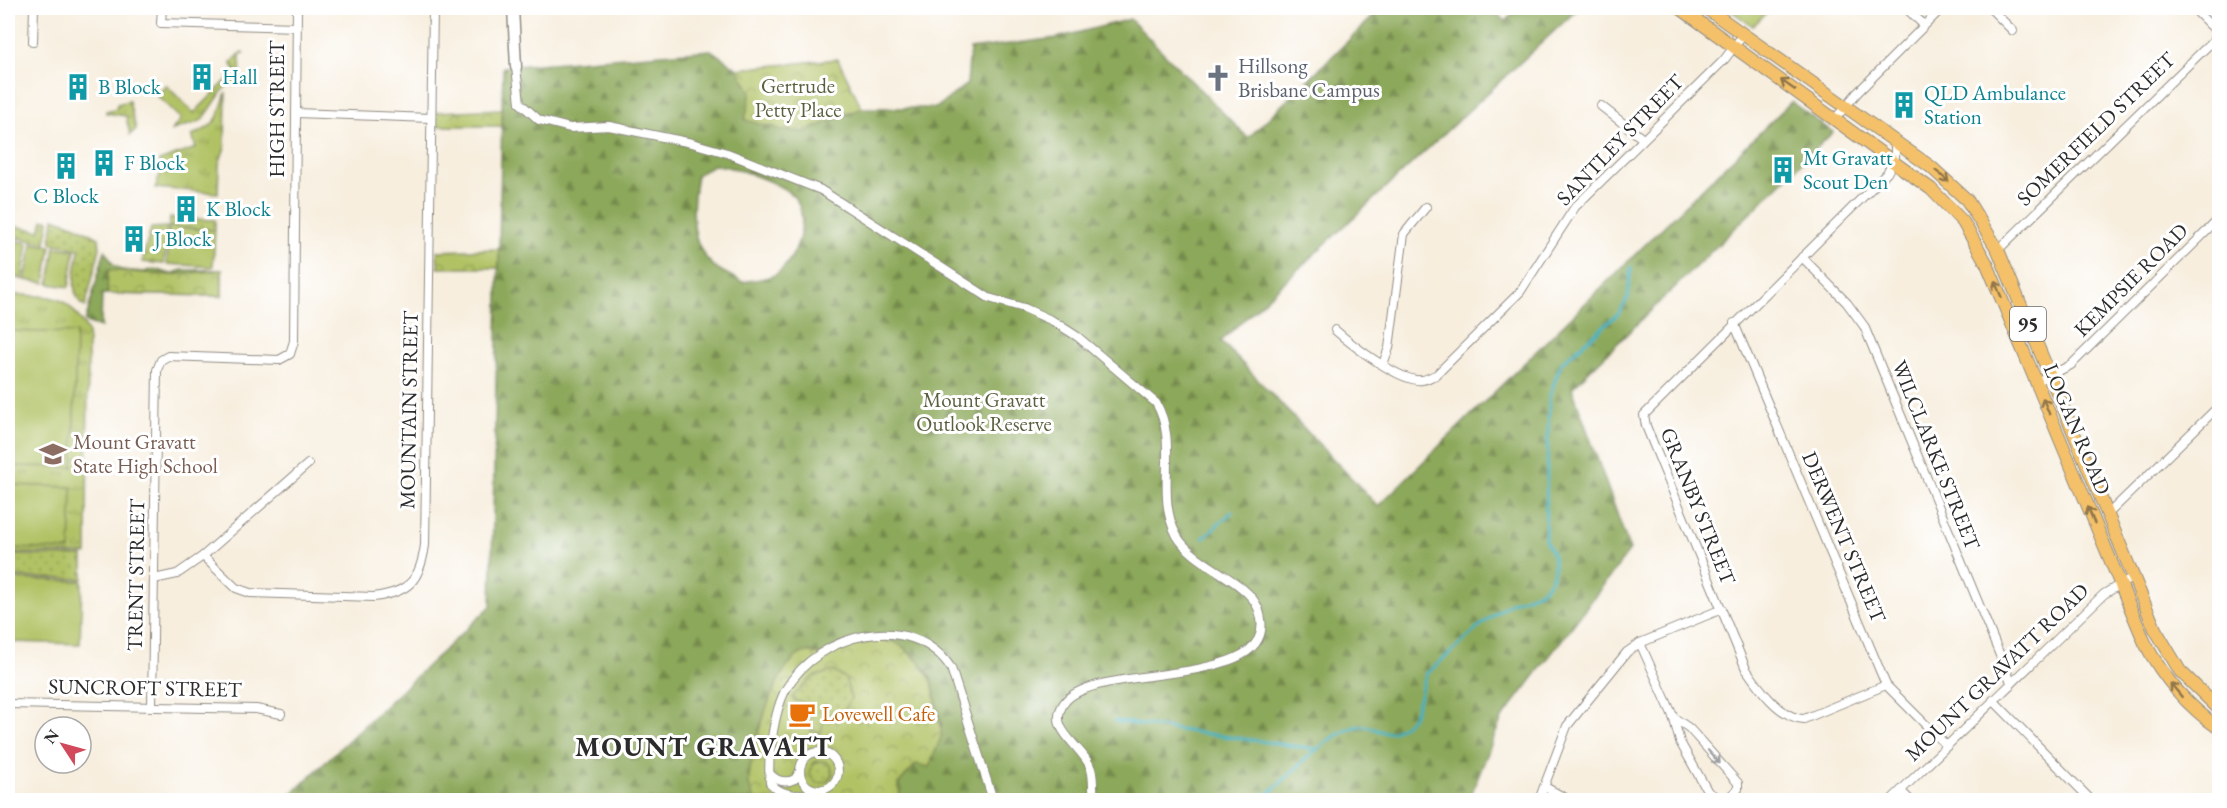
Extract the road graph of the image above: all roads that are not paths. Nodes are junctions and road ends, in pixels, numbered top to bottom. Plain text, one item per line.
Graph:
1 (34, 8) edge
2 (162, 8) edge
3 (297, 8) edge
4 (433, 8) edge
5 (513, 8) edge
6 (1680, 8) edge
7 (1706, 8) edge
8 (1906, 8) edge
9 (1942, 8) edge
10 (1990, 8) edge
11 (2193, 8) edge
12 (1924, 26) junction
13 (296, 27) junction
14 (2013, 32) dead end
15 (1743, 34) junction
16 (2219, 34) edge
17 (33, 42) dead end
18 (1735, 47) junction
19 (516, 66) joint
20 (1601, 106) dead end
21 (1845, 107) junction
22 (296, 113) junction
23 (431, 118) junction
24 (1834, 120) junction
25 (1643, 139) junction
26 (1894, 142) junction
27 (1894, 163) junction
28 (1426, 207) dead end
29 (2220, 218) edge
30 (1998, 250) junction
31 (1802, 257) junction
32 (1734, 323) junction
33 (1335, 330) dead end
34 (290, 354) joint
35 (1383, 364) junction
36 (2050, 376) junction
37 (2036, 382) junction
38 (2220, 405) edge
39 (308, 464) dead end
40 (2107, 515) junction
41 (203, 556) junction
42 (2133, 577) junction
43 (154, 579) junction
44 (2120, 584) junction
45 (1722, 609) junction
46 (1640, 643) junction
47 (2011, 682) junction
48 (1887, 685) junction
49 (1993, 700) junction
50 (8, 704) edge
51 (152, 706) junction
52 (2220, 710) edge
53 (281, 714) dead end
54 (1673, 716) junction
55 (2220, 729) edge
56 (1947, 746) junction
57 (800, 771) junction
58 (770, 774) junction
59 (1545, 787) junction
60 (824, 789) junction
61 (1901, 791) junction
62 (993, 801) edge
63 (1093, 801) edge
64 (1539, 801) edge
65 (1569, 801) edge
66 (1724, 801) edge
67 (1891, 801) edge
68 (1910, 801) edge
69 (2091, 801) edge

1 - 17 street
2 - 13 street
3 - 13 street, HIGH STREET
4 - 23 street, MOUNTAIN STREET
5 - 19 street
6 - 18 main road, LOGAN ROAD / 95
7 - 15 main road, LOGAN ROAD / 95
8 - 12 street
9 - 12 street
10 - 14 street
11 - 16 street
12 - 21 street
13 - 22 street, HIGH STREET
15 - 18 street, SANTLEY STREET
15 - 21 main road, LOGAN ROAD / 95
16 - 30 street, SOMERFIELD STREET
24 -> 18 main road, LOGAN ROAD / 95
18 - 25 street, SANTLEY STREET
19 - 63 street
20 - 25 street
21 - 24 street
21 - 26 main road, LOGAN ROAD / 95
22 - 23 street
22 - 34 street, HIGH STREET
23 - 41 street, MOUNTAIN STREET
24 - 27 main road, LOGAN ROAD / 95
25 - 35 street, SANTLEY STREET
26 - 27 street
26 -> 30 main road, LOGAN ROAD / 95
27 - 31 street, GRANBY STREET
37 -> 27 main road, LOGAN ROAD / 95
28 - 35 street
29 - 36 street, KEMPSIE ROAD
30 - 36 main road, LOGAN ROAD / 95
31 - 32 street, GRANBY STREET
31 - 47 street, WILCLARKE STREET
32 - 45 street, GRANBY STREET
32 - 48 street, DERWENT STREET
33 - 35 street, SANTLEY STREET
34 - 43 street, TRENT STREET
36 - 37 street, KEMPSIE ROAD
36 - 40 main road, LOGAN ROAD / 95
44 -> 37 main road, LOGAN ROAD / 95
38 - 40 street
39 - 41 street
40 - 42 main road, LOGAN ROAD / 95
41 - 43 street
42 - 44 street, MOUNT GRAVATT ROAD
42 - 52 main road, LOGAN ROAD / 95
43 - 51 street, TRENT STREET
44 - 47 street, MOUNT GRAVATT ROAD
55 -> 44 main road, LOGAN ROAD / 95
45 - 46 street
45 - 48 street, GRANBY STREET
46 - 54 street
46 - 59 street
47 - 49 street, MOUNT GRAVATT ROAD
48 - 56 street, DERWENT STREET
49 - 56 street, MOUNT GRAVATT ROAD
49 - 69 street
50 - 51 street, SUNCROFT STREET
51 - 53 street, SUNCROFT STREET
54 - 66 street
54 -> 66 street
56 - 61 street, MOUNT GRAVATT ROAD
57 - 58 street
57 - 60 street
57 - 60 street
58 - 60 street
58 - 62 street
59 - 64 street
59 - 65 street
61 - 67 street, MOUNT GRAVATT ROAD
61 - 68 street

